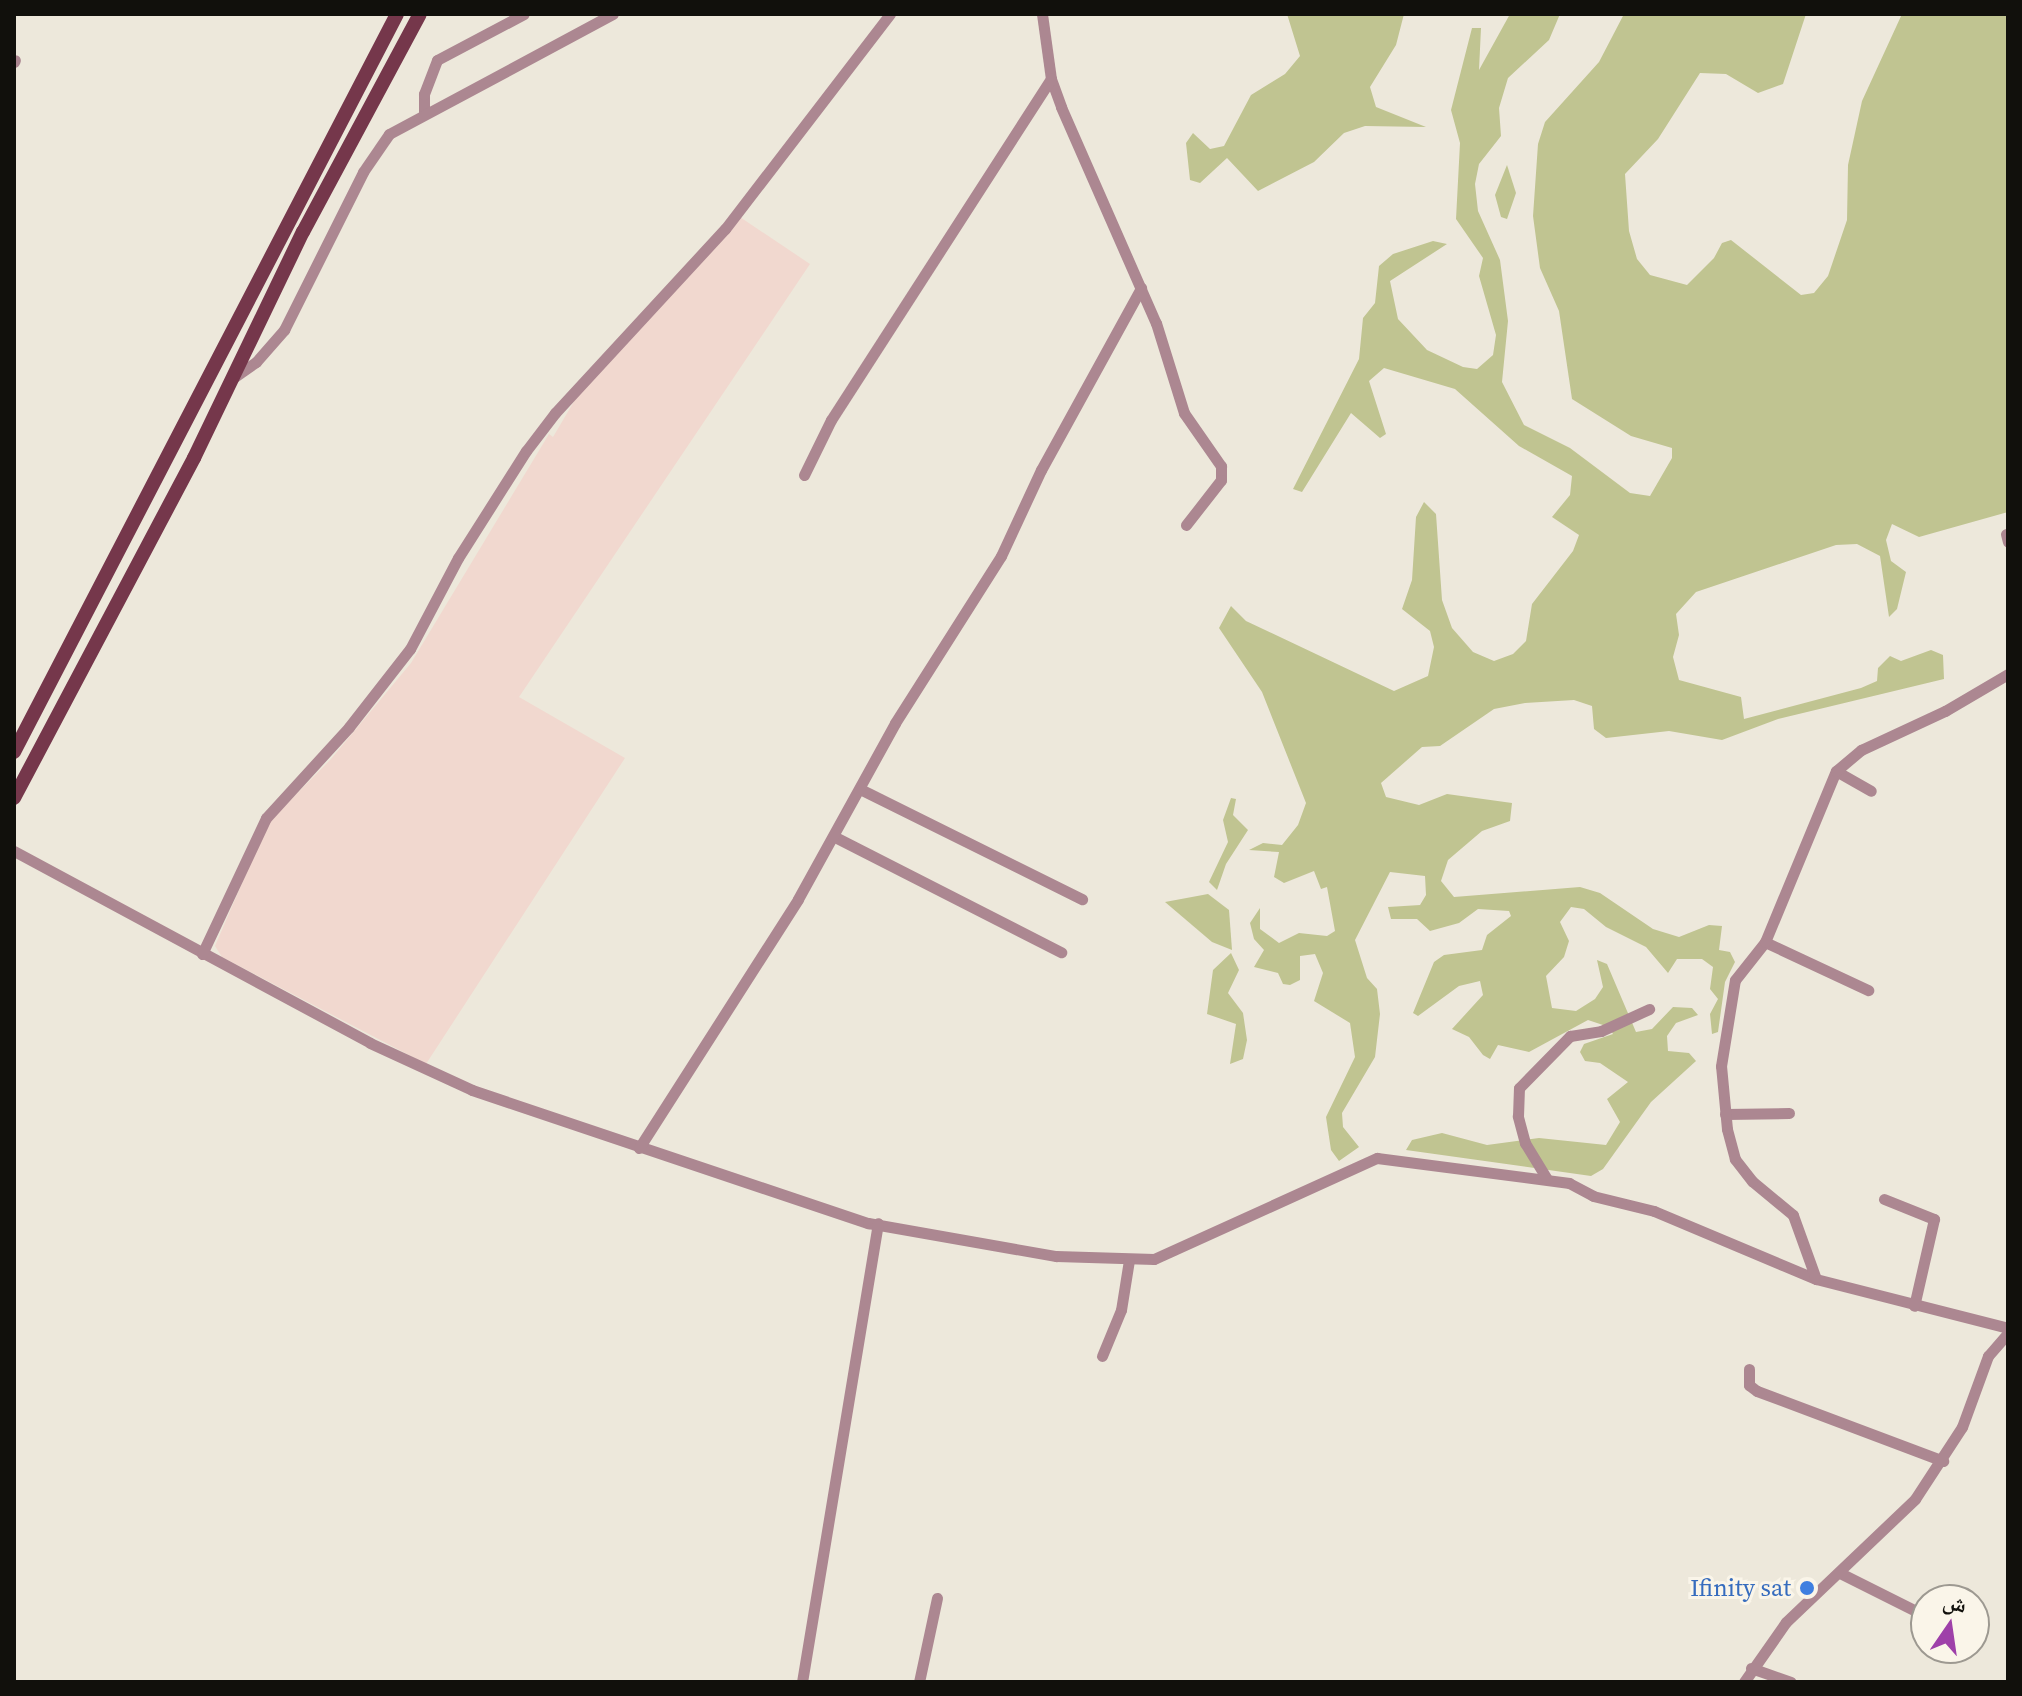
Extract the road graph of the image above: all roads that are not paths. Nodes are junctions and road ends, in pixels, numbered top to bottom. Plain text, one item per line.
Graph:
1 (397, 14) edge
2 (420, 14) edge
3 (524, 14) edge
4 (613, 14) edge
5 (890, 14) edge
6 (1042, 14) edge
7 (1051, 79) junction
8 (424, 112) junction
9 (275, 256) junction
10 (290, 264) junction
11 (1141, 288) junction
12 (233, 379) junction
13 (804, 475) dead end
14 (1186, 525) dead end
15 (2008, 674) edge
16 (14, 752) edge
17 (1836, 771) junction
18 (860, 789) junction
19 (1871, 791) dead end
20 (14, 798) edge
21 (835, 837) junction
22 (14, 851) edge
23 (1082, 899) dead end
24 (1765, 942) junction
25 (1061, 952) dead end
26 (202, 954) junction
27 (1868, 990) dead end
28 (1649, 1009) dead end
29 (1789, 1113) dead end
30 (1725, 1114) junction
31 (639, 1148) junction
32 (1547, 1179) junction
33 (1884, 1199) dead end
34 (878, 1223) junction
35 (1129, 1260) junction
36 (1816, 1279) junction
37 (1914, 1306) junction
38 (2008, 1330) edge
39 (1102, 1356) dead end
40 (1749, 1369) dead end
41 (1943, 1461) junction
42 (1840, 1573) junction
43 (937, 1598) dead end
44 (1910, 1608) edge
45 (1751, 1668) junction
46 (802, 1682) edge
47 (919, 1682) edge
48 (1744, 1682) edge
49 (1791, 1682) edge

1 - 9 main road
2 - 10 main road
3 - 8 street
4 - 8 street
5 - 26 street
6 - 7 street
7 - 11 street
7 - 13 street
8 - 12 street
9 - 10 main road
9 - 16 main road
10 - 12 main road
11 - 14 street
11 - 18 street
12 - 20 main road
15 - 17 street
17 - 19 street
17 - 24 street
18 - 21 street
18 - 23 street
21 - 25 street
21 - 31 street
22 - 26 street
24 - 27 street
24 - 30 street
26 - 31 street
28 - 32 street
29 - 30 street
30 - 36 street
31 - 34 street
32 - 35 street
32 - 36 street
33 - 37 street
34 - 35 street
34 - 46 street
35 - 39 street
36 - 37 street
37 - 38 street
38 - 41 street
40 - 41 street
41 - 42 street
42 - 44 street
42 - 45 street
43 - 47 street
45 - 48 street
45 - 49 street

